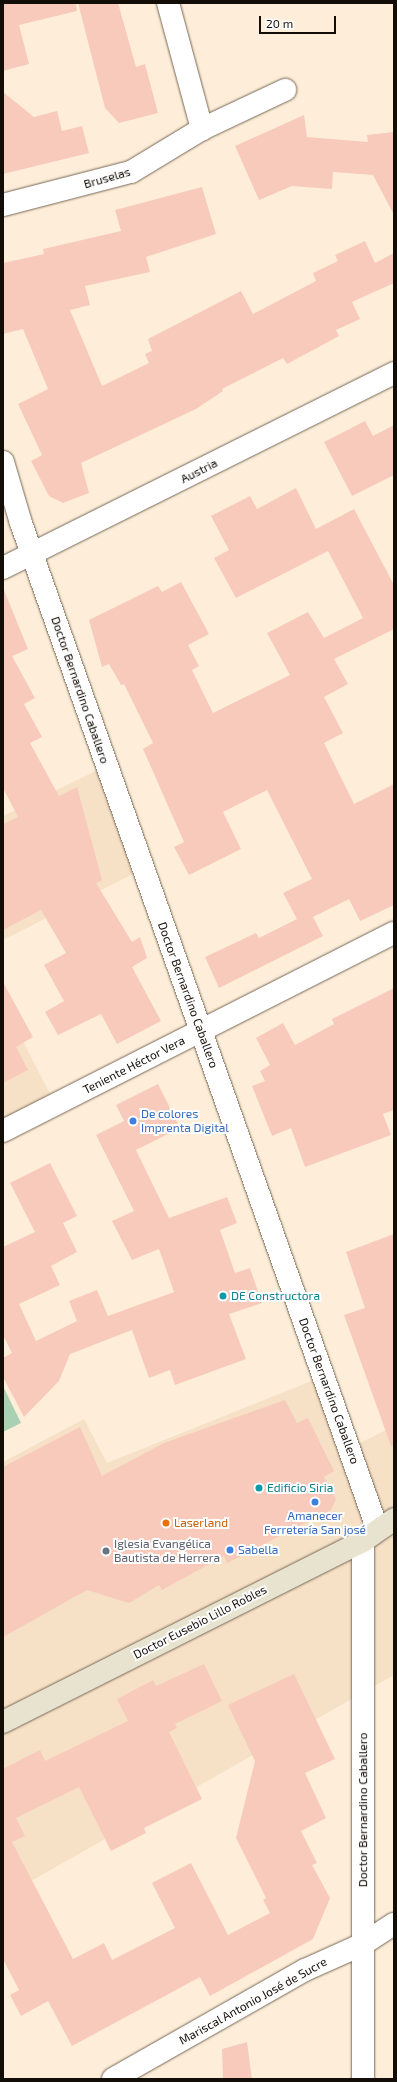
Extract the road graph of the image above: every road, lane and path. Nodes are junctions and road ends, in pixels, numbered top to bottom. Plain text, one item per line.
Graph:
1 (168, 3) edge
2 (285, 90) dead end
3 (202, 129) junction
4 (3, 205) edge
5 (394, 373) edge
6 (3, 462) edge
7 (32, 554) junction
8 (3, 568) edge
9 (394, 933) edge
10 (200, 1030) junction
11 (3, 1131) edge
12 (378, 1529) edge
13 (3, 1722) edge
14 (394, 1924) edge
15 (363, 1944) junction
16 (113, 2079) edge
17 (363, 2079) edge

1 - 3 street
2 - 3 street, Bruselas
3 - 4 street, Bruselas
5 - 7 street, Austria
6 - 7 street, Doctor Bernardino Caballero
7 - 8 street, Austria
7 - 10 street, Doctor Bernardino Caballero
9 - 10 street, Teniente Héctor Vera
10 - 11 street, Teniente Héctor Vera
10 - 12 street, Doctor Bernardino Caballero
12 - 13 main road, Doctor Eusebio Lillo Robles
12 - 15 street, Doctor Bernardino Caballero
14 - 15 street, Mariscal Antonio José de Sucre
15 - 16 street, Mariscal Antonio José de Sucre
15 - 17 street, Doctor Bernardino Caballero

